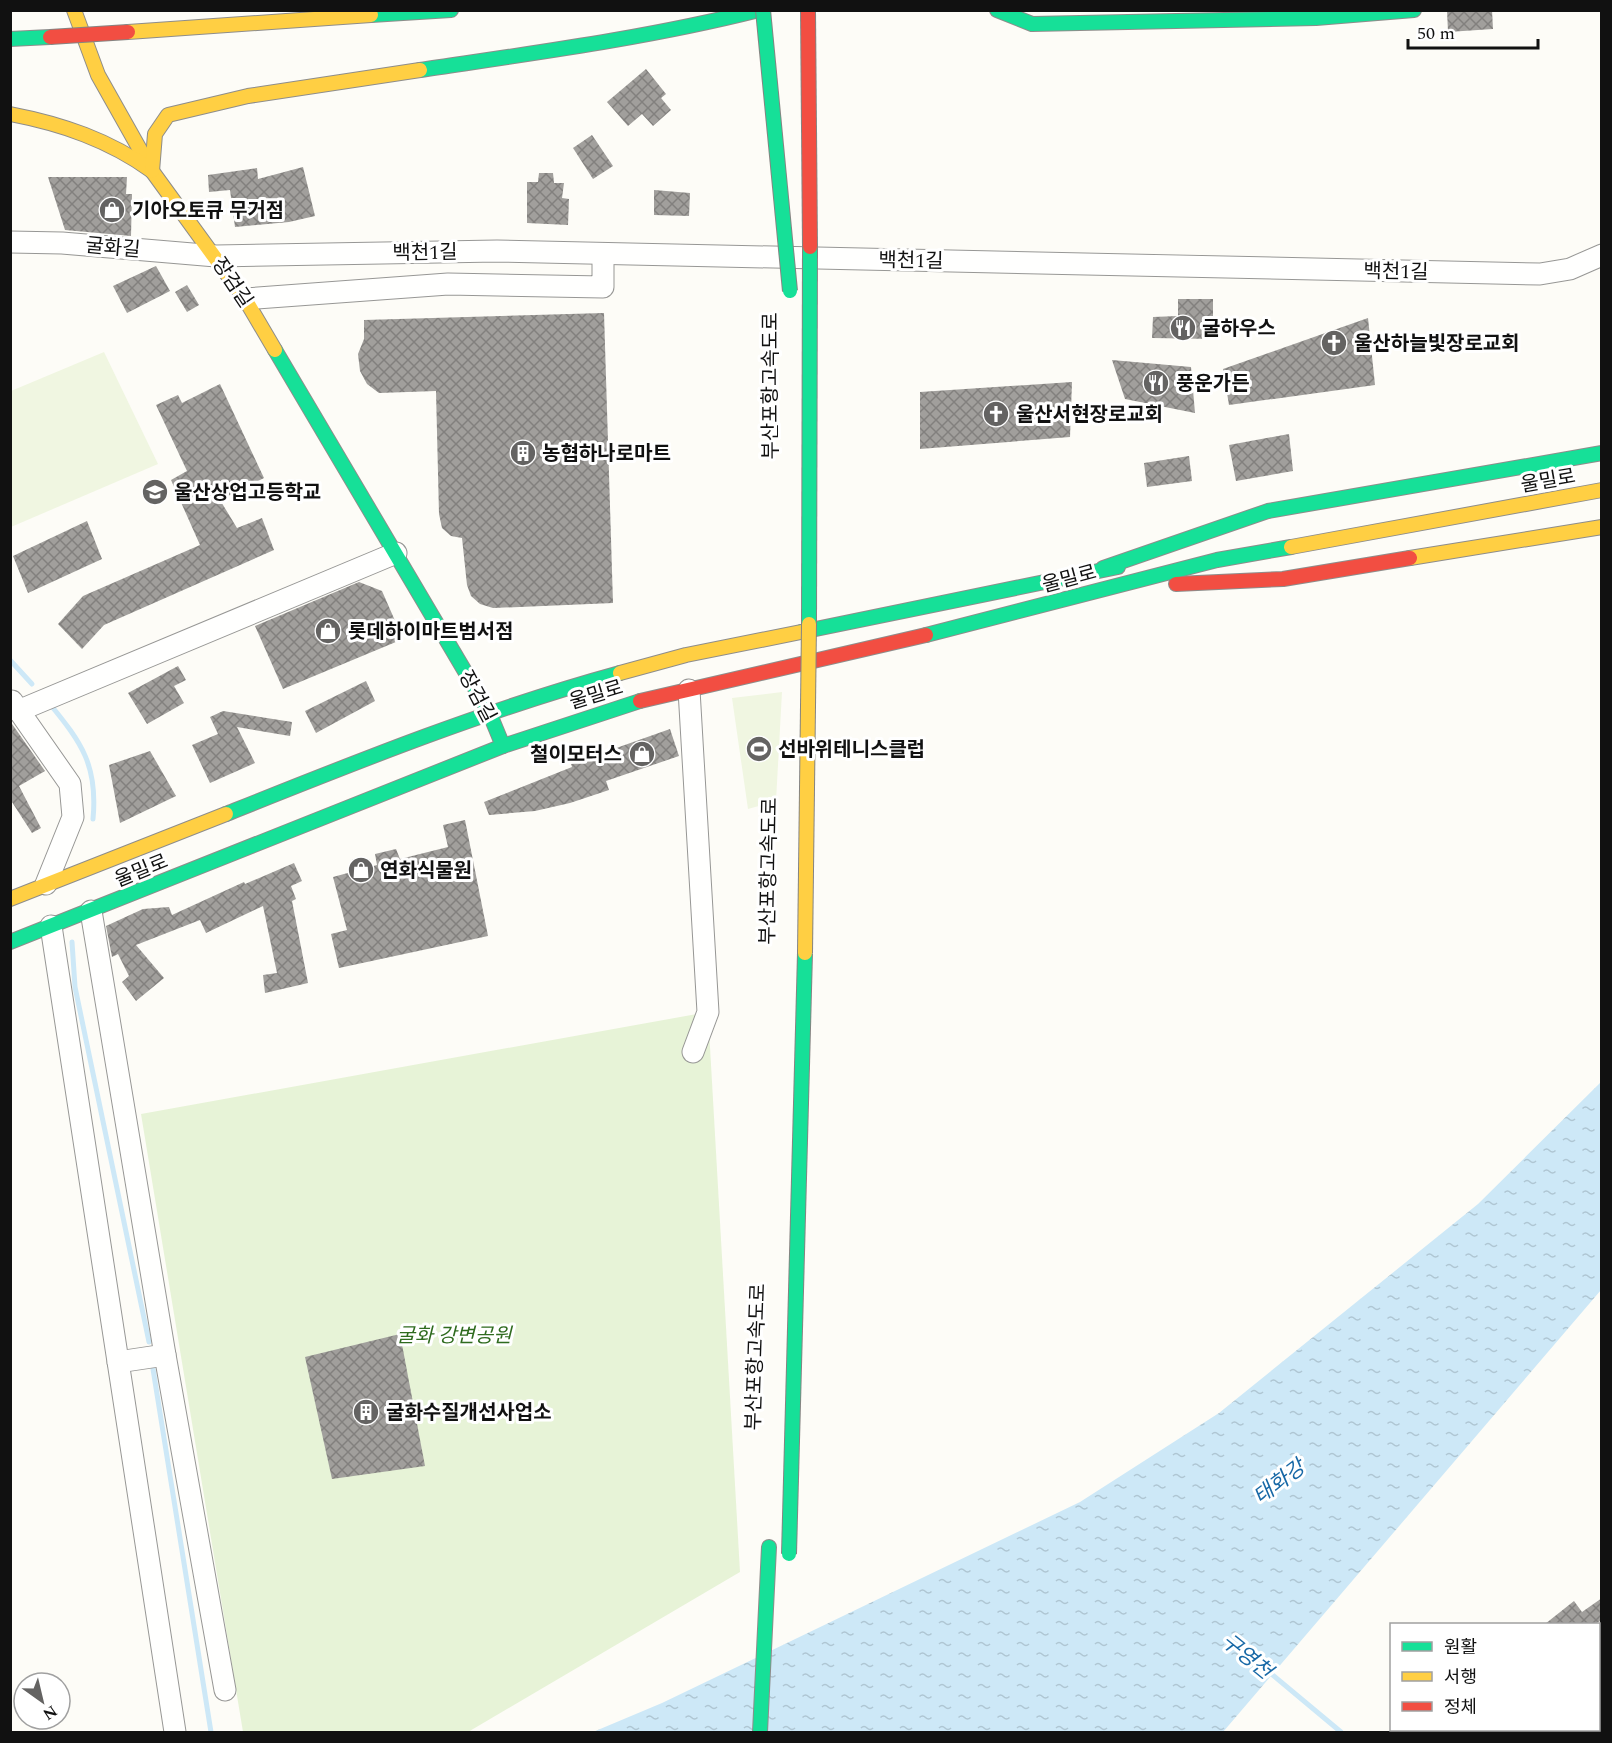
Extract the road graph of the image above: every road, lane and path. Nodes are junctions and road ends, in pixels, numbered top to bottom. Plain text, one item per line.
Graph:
1 (74, 10) edge
2 (451, 10) edge
3 (761, 10) edge
4 (808, 10) edge
5 (997, 10) edge
6 (1414, 10) edge
7 (10, 39) edge
8 (10, 114) edge
9 (790, 131) dead end
10 (153, 171) junction
11 (10, 242) edge
12 (603, 254) junction
13 (1602, 255) edge
14 (216, 256) junction
15 (245, 299) junction
16 (1602, 453) edge
17 (1602, 490) edge
18 (1602, 527) edge
19 (396, 553) junction
20 (1217, 560) junction
21 (1103, 568) junction
22 (1109, 588) junction
23 (789, 614) dead end
24 (789, 686) dead end
25 (689, 690) junction
26 (13, 703) edge
27 (489, 712) junction
28 (503, 746) junction
29 (46, 884) junction
30 (10, 899) edge
31 (91, 910) junction
32 (51, 926) junction
33 (10, 942) edge
34 (693, 1052) dead end
35 (165, 1355) junction
36 (118, 1362) junction
37 (770, 1535) dead end
38 (789, 1566) dead end
39 (225, 1690) dead end
40 (175, 1732) edge
41 (760, 1732) edge

1 - 10 main road, 장검길
2 - 7 main road, bridge
3 - 9 main road, 부산포항고속도로, bridge
3 - 10 main road
4 - 38 main road, 부산포항고속도로, bridge
5 - 6 main road
8 - 10 main road
10 - 14 main road, 장검길
11 - 14 street, 굴화길
12 - 13 street, 백천1길
12 - 14 street, 백천1길
12 - 15 street
14 - 15 main road, 장검길
15 - 19 main road, 장검길
16 - 21 main road
17 - 20 main road, 울밀로
18 - 22 main road
19 - 26 street
19 - 27 main road, 장검길
20 - 21 main road, 울밀로
20 - 22 main road, 울밀로
21 - 27 main road, 울밀로
22 - 25 main road, 울밀로
23 - 24 main road
25 - 28 main road, 울밀로
25 - 34 street
26 - 29 street
27 - 28 main road, 장검길
27 - 29 main road, 울밀로
28 - 31 main road, 울밀로
29 - 30 main road, 울밀로
31 - 32 main road, 울밀로
31 - 35 street
32 - 33 main road, 울밀로
32 - 36 street
35 - 36 street
35 - 39 street
36 - 40 street
37 - 41 main road

